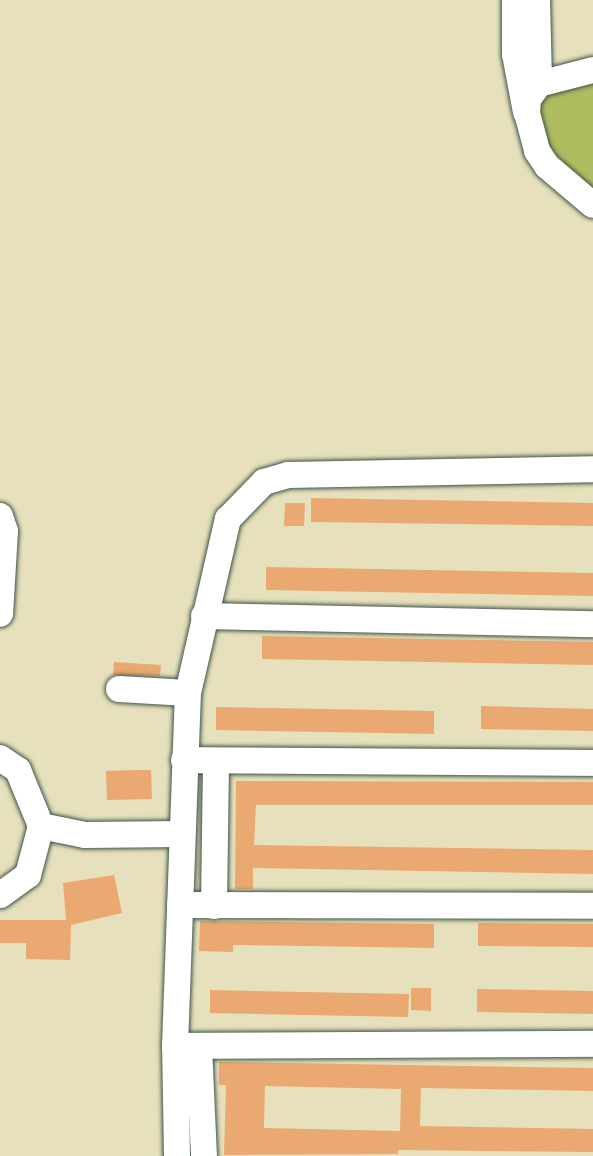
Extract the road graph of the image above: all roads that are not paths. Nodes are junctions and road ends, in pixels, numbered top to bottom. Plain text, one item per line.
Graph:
1 (515, 0) edge
2 (537, 0) edge
3 (531, 69) junction
4 (593, 70) edge
5 (593, 205) edge
6 (593, 469) edge
7 (0, 516) edge
8 (0, 614) edge
9 (204, 616) junction
10 (593, 624) edge
11 (119, 689) dead end
12 (188, 693) junction
13 (0, 758) edge
14 (184, 760) junction
15 (216, 763) junction
16 (593, 763) edge
17 (41, 826) junction
18 (181, 834) junction
19 (0, 895) edge
20 (180, 905) junction
21 (214, 906) junction
22 (593, 906) edge
23 (593, 1044) edge
24 (187, 1047) junction
25 (177, 1156) edge
26 (204, 1156) edge

1 - 3 street
2 - 3 street
3 - 4 street
3 - 5 street
6 - 9 street
7 - 8 street
9 - 10 street
9 - 12 street
11 - 12 street
12 - 14 street
13 - 17 street
14 - 15 street
14 - 18 street
15 - 16 street
15 - 21 street
17 - 18 street
17 - 19 street
18 - 20 street
20 - 21 street
20 - 24 street
21 - 22 street
23 - 24 street
24 - 25 street
24 - 26 street

